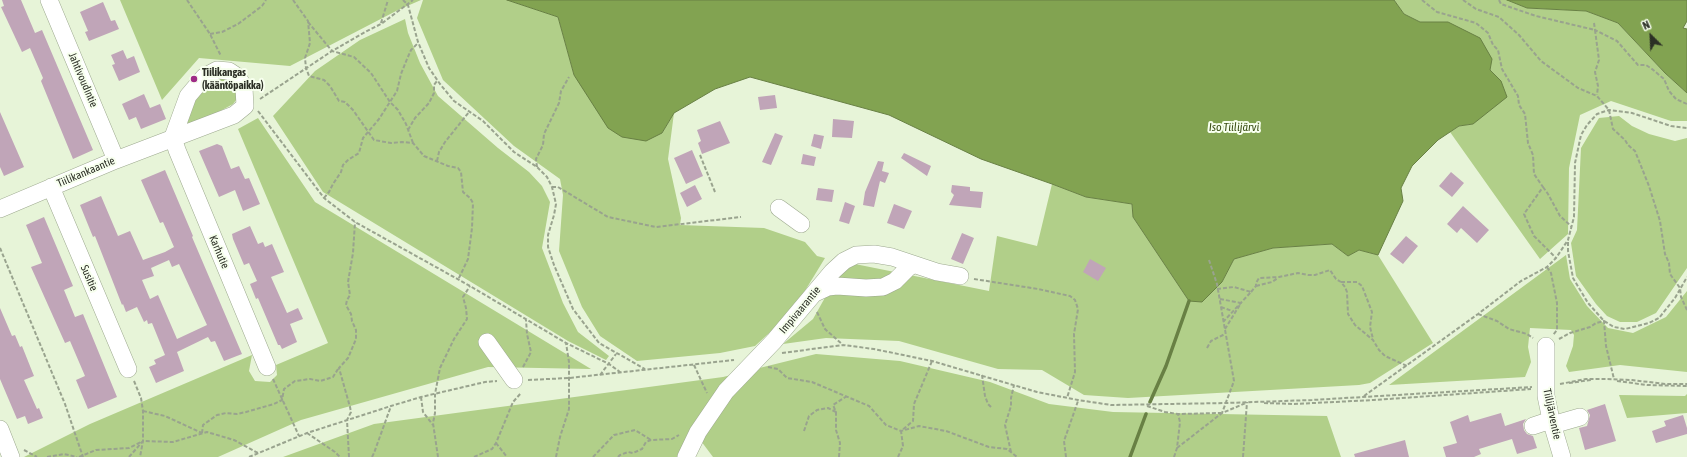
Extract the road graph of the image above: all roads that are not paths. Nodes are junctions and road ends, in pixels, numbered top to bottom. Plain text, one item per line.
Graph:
1 (49, 0) edge
2 (173, 137) junction
3 (116, 160) junction
4 (51, 187) junction
5 (779, 208) dead end
6 (0, 209) edge
7 (801, 224) dead end
8 (913, 265) junction
9 (960, 276) road end
10 (812, 296) junction
11 (486, 342) dead end
12 (1546, 346) road end
13 (268, 367) road end
14 (128, 369) road end
15 (523, 380) road end
16 (1580, 417) dead end
17 (1552, 422) junction
18 (1533, 426) dead end
19 (0, 430) edge
20 (12, 457) edge
21 (686, 457) edge
22 (1562, 457) edge

1 - 3 street, Jahtivoudintie
2 - 2 street, Tiilikankaantie
2 - 3 street, Tiilikankaantie
2 - 13 street, Karhutie
3 - 4 street, Tiilikankaantie
4 - 6 street, Tiilikankaantie
4 - 14 street, Susitie
5 - 7 street
8 - 9 street, Impivaarantie
8 - 10 street
8 - 10 street, Impivaarantie
10 - 21 street, Impivaarantie
11 - 15 street
12 - 17 street, Tiilijärventie
16 - 17 street
17 - 18 street
17 - 22 street, Tiilijärventie
19 - 20 street

